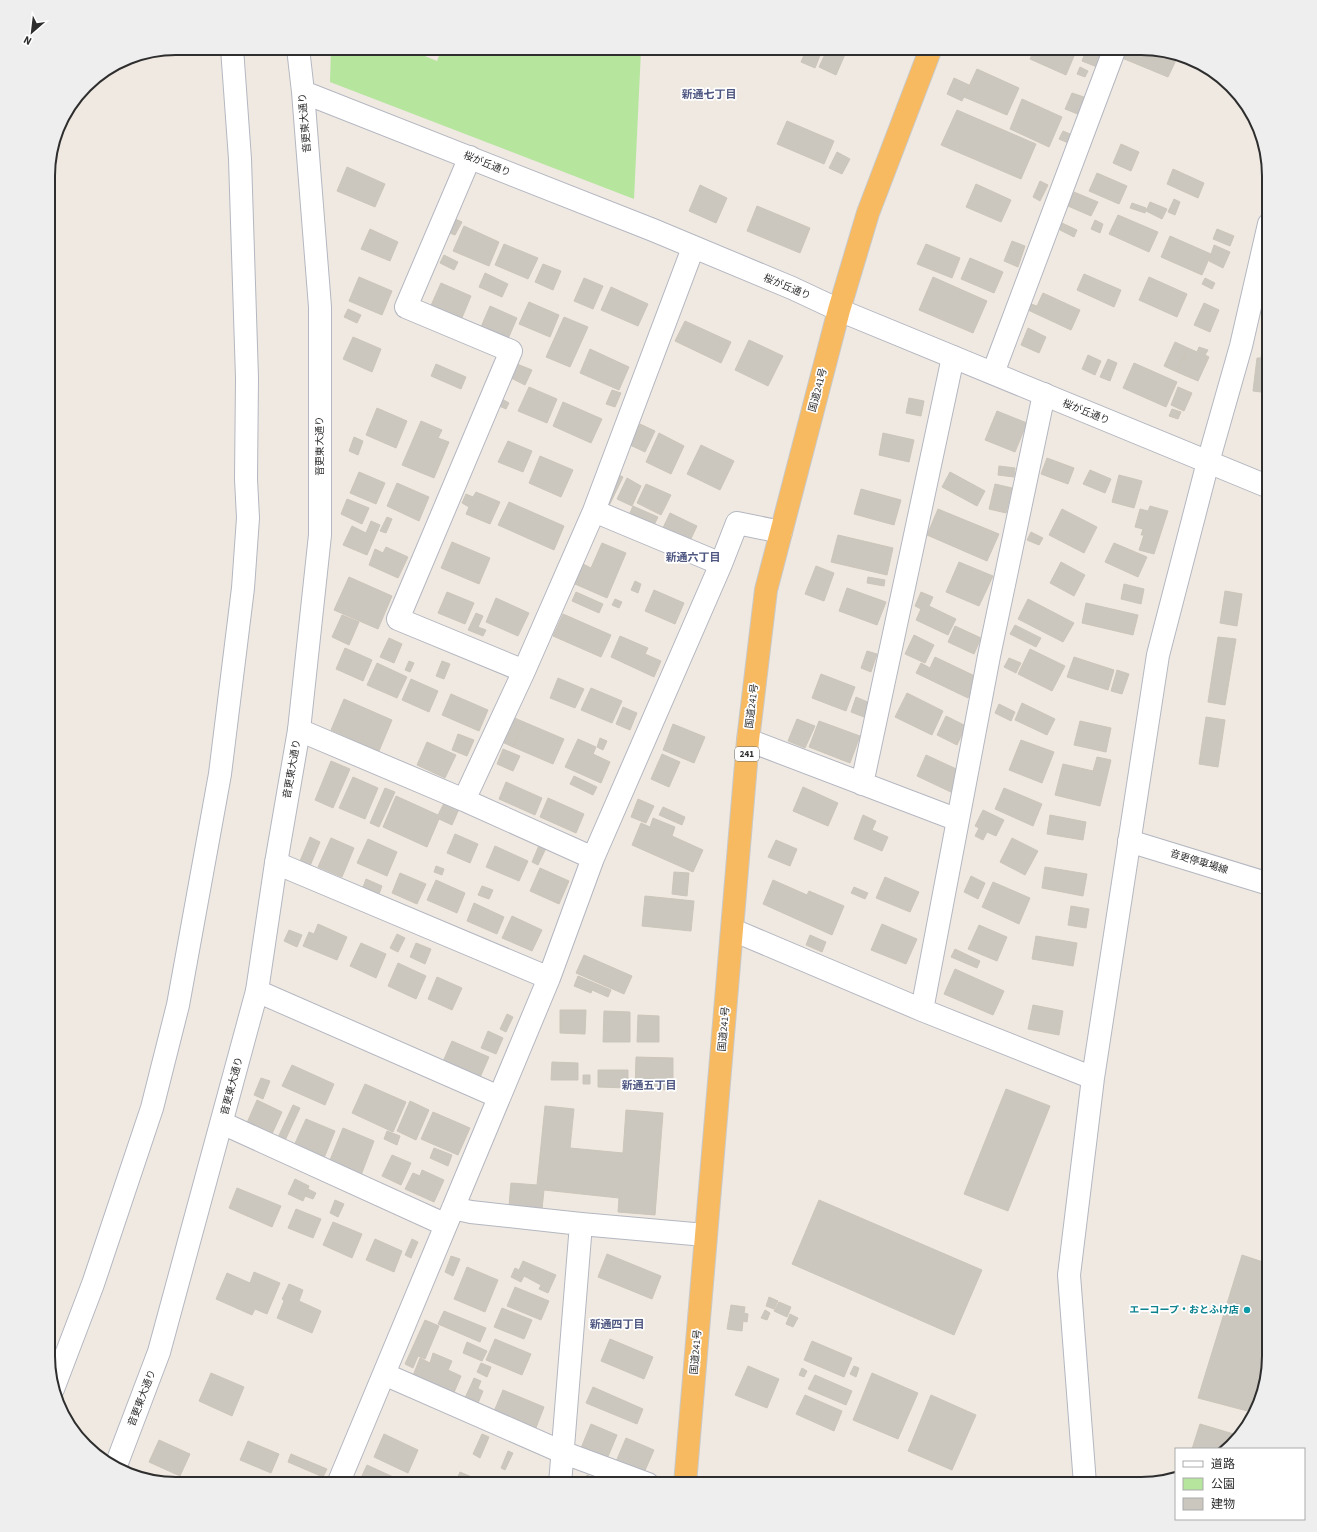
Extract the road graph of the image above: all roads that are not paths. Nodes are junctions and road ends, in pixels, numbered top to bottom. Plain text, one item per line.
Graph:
1 (233, 55) edge
2 (299, 55) edge
3 (928, 55) edge
4 (1112, 55) edge
5 (302, 92) junction
6 (470, 157) junction
7 (693, 248) junction
8 (1262, 254) edge
9 (839, 310) junction
10 (953, 357) junction
11 (993, 373) junction
12 (1044, 394) junction
13 (1208, 462) junction
14 (1262, 484) edge
15 (594, 511) junction
16 (781, 532) junction
17 (721, 564) junction
18 (524, 671) junction
19 (299, 730) junction
20 (748, 740) junction
21 (862, 784) junction
22 (464, 800) junction
23 (958, 820) junction
24 (1129, 841) junction
25 (593, 858) junction
26 (276, 864) junction
27 (1262, 882) edge
28 (733, 930) junction
29 (549, 978) junction
30 (257, 991) junction
31 (922, 1010) junction
32 (1093, 1078) junction
33 (499, 1097) junction
34 (222, 1123) junction
35 (449, 1216) junction
36 (581, 1224) junction
37 (705, 1235) junction
38 (384, 1374) junction
39 (57, 1378) edge
40 (562, 1452) junction
41 (117, 1462) edge
42 (341, 1477) edge
43 (560, 1477) edge
44 (629, 1477) edge
45 (686, 1477) edge
46 (1083, 1477) edge

1 - 39 street
2 - 5 street, 音更東大通り
3 - 9 highway, 国道241号 / 241
4 - 11 street
5 - 6 street, 桜が丘通り
5 - 19 street, 音更東大通り
6 - 7 street, 桜が丘通り
6 - 18 street
7 - 9 street, 桜が丘通り
7 - 15 street
8 - 13 street
9 - 10 street, 桜が丘通り
9 - 16 highway, 国道241号 / 241
10 - 11 street, 桜が丘通り
10 - 21 street
11 - 12 street, 桜が丘通り
12 - 13 street, 桜が丘通り
12 - 23 street
13 - 14 street, 桜が丘通り
13 - 24 street
15 - 17 street
15 - 18 street
16 - 17 street
16 - 20 highway, 国道241号 / 241
17 - 25 street
18 - 22 street
19 - 22 street
19 - 26 street, 音更東大通り
20 - 21 street
20 - 28 highway, 国道241号 / 241
21 - 23 street
22 - 25 street
23 - 31 street
24 - 27 street, 音更停車場線
24 - 32 street
25 - 29 street
26 - 29 street
26 - 30 street, 音更東大通り
28 - 31 street
28 - 37 highway, 国道241号 / 241
29 - 33 street
30 - 33 street
30 - 34 street, 音更東大通り
31 - 32 street
32 - 46 street
33 - 35 street
34 - 35 street
34 - 41 street, 音更東大通り
35 - 36 street
35 - 38 street
36 - 37 street
36 - 40 street
37 - 45 highway, 国道241号 / 241
38 - 40 street
38 - 42 street
40 - 43 street
40 - 44 street

